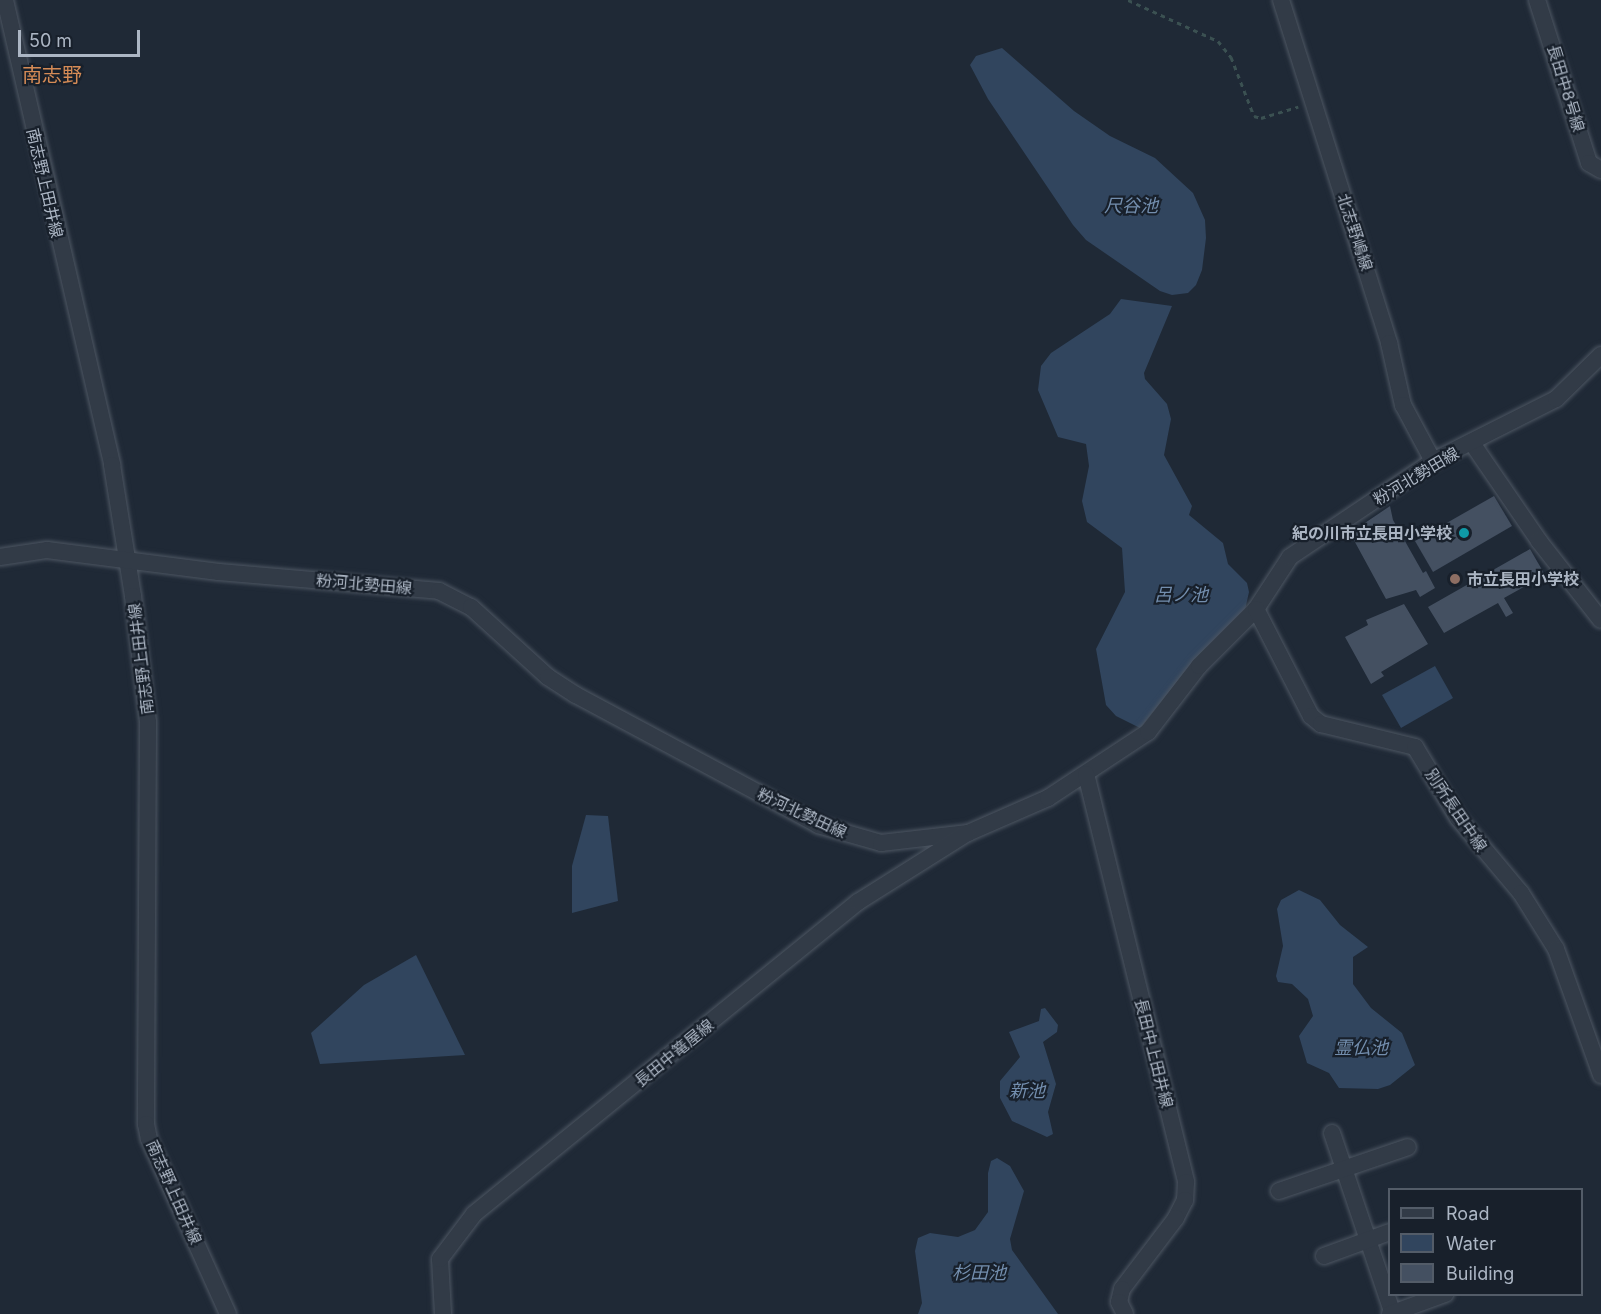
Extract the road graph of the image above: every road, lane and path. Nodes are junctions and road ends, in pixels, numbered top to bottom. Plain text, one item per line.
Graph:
1 (5, 0) edge
2 (1128, 0) edge
3 (1281, 0) edge
4 (1537, 0) edge
5 (1313, 102) junction
6 (1601, 170) edge
7 (1601, 355) edge
8 (1472, 443) junction
9 (1433, 461) junction
10 (0, 557) edge
11 (128, 560) junction
12 (1256, 609) junction
13 (1601, 620) edge
14 (1086, 774) junction
15 (968, 833) junction
16 (1601, 1075) edge
17 (1332, 1132) dead end
18 (1407, 1147) dead end
19 (1344, 1169) junction
20 (1279, 1191) dead end
21 (1388, 1232) edge
22 (1368, 1239) junction
23 (1324, 1256) dead end
24 (1440, 1296) edge
25 (228, 1314) edge
26 (443, 1314) edge
27 (1125, 1314) edge
28 (1392, 1314) edge

1 - 11 street, 南志野上田井線
2 - 5 path
3 - 5 street, 北志野嶋線
4 - 6 street, 長田中8号線
5 - 9 street, 北志野嶋線
7 - 8 street, 粉河北勢田線
8 - 9 street, 粉河北勢田線
8 - 13 street
9 - 12 street, 粉河北勢田線
10 - 11 street, 粉河北勢田線
11 - 15 street, 粉河北勢田線
11 - 25 street, 南志野上田井線
12 - 14 street, 粉河北勢田線
12 - 16 street, 別所長田中線
14 - 15 street, 粉河北勢田線
14 - 27 street, 長田中上田井線
15 - 26 street, 長田中篭屋線
17 - 19 street
18 - 19 street
19 - 20 street
19 - 22 street
21 - 22 street
22 - 23 street
22 - 28 street
24 - 28 street

